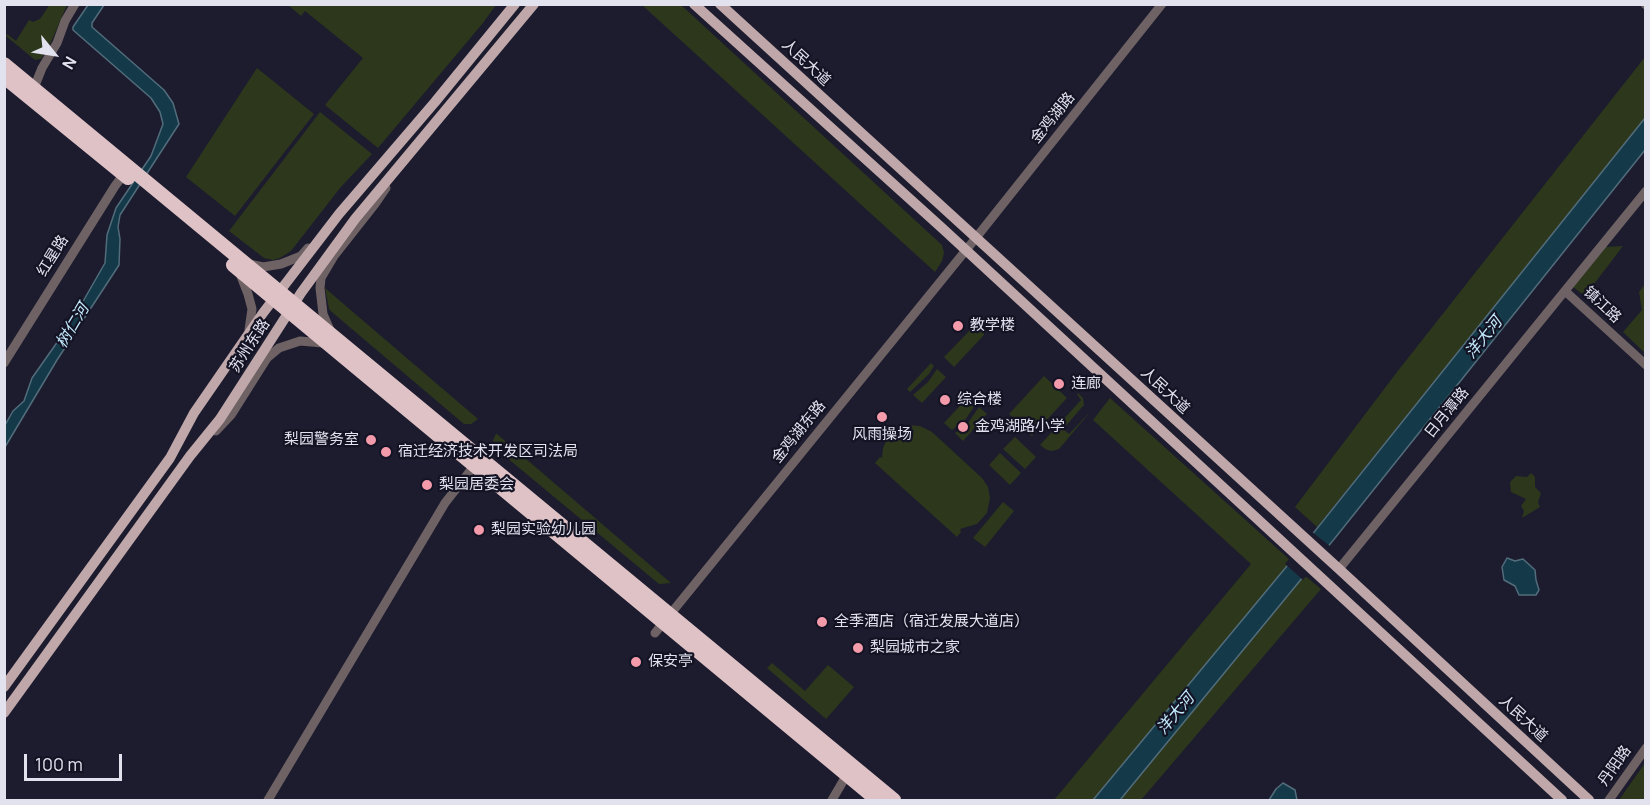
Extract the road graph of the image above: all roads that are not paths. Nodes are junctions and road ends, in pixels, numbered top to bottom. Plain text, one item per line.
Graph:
1 (73, 4) edge
2 (515, 4) edge
3 (534, 4) edge
4 (694, 4) edge
5 (720, 4) edge
6 (1162, 4) edge
7 (4, 64) edge
8 (4, 77) edge
9 (30, 85) junction
10 (388, 156) junction
11 (398, 167) junction
12 (126, 171) junction
13 (1646, 191) edge
14 (935, 202) junction
15 (925, 213) junction
16 (975, 239) junction
17 (966, 250) junction
18 (306, 257) junction
19 (241, 266) junction
20 (320, 267) junction
21 (1010, 271) junction
22 (1001, 283) junction
23 (1565, 291) junction
24 (277, 296) junction
25 (292, 308) junction
26 (246, 338) junction
27 (332, 341) junction
28 (4, 363) edge
29 (1646, 365) edge
30 (190, 456) junction
31 (474, 466) junction
32 (1339, 569) junction
33 (662, 624) junction
34 (4, 687) edge
35 (4, 713) edge
36 (1646, 748) edge
37 (849, 771) junction
38 (1562, 775) junction
39 (1548, 787) junction
40 (268, 801) edge
41 (832, 801) edge
42 (877, 801) edge
43 (894, 801) edge
44 (1562, 801) edge
45 (1589, 801) edge
46 (1609, 801) edge

1 - 9 street
2 - 10 main road, 苏州东路
3 - 11 main road, 苏州东路
4 - 15 main road, 人民大道
5 - 14 main road, 人民大道
6 - 16 street, 金鸡湖路
7 - 9 highway
8 - 12 highway
9 - 12 highway
10 - 18 main road, 苏州东路
10 - 19 street
11 - 20 main road, 苏州东路
11 - 27 street
12 - 19 highway
12 - 28 street, 红星路
13 - 23 street, 日月潭路
14 - 15 main road
14 - 16 main road, 人民大道
15 - 17 main road, 人民大道
16 - 17 street, 金鸡湖路
16 - 21 main road, 人民大道
17 - 22 main road, 人民大道
17 - 33 street, 金鸡湖东路
18 - 20 street
18 - 24 main road, 苏州东路
19 - 24 highway
19 - 26 street
20 - 25 main road, 苏州东路
21 - 22 main road
21 - 32 main road, 人民大道
22 - 39 main road, 人民大道
23 - 29 street, 镇江路
23 - 32 street, 日月潭路
24 - 25 highway
24 - 26 main road, 苏州东路
25 - 27 highway
25 - 30 main road, 苏州东路
26 - 34 main road, 苏州东路
27 - 30 street
27 - 31 highway
27 - 33 highway
30 - 35 main road, 苏州东路
31 - 33 highway
31 - 40 street
32 - 38 main road, 人民大道
33 - 37 highway
36 - 46 street, 丹阳路
37 - 41 street
37 - 42 highway
37 - 43 highway
38 - 39 main road
38 - 45 main road, 人民大道
39 - 44 main road, 人民大道

